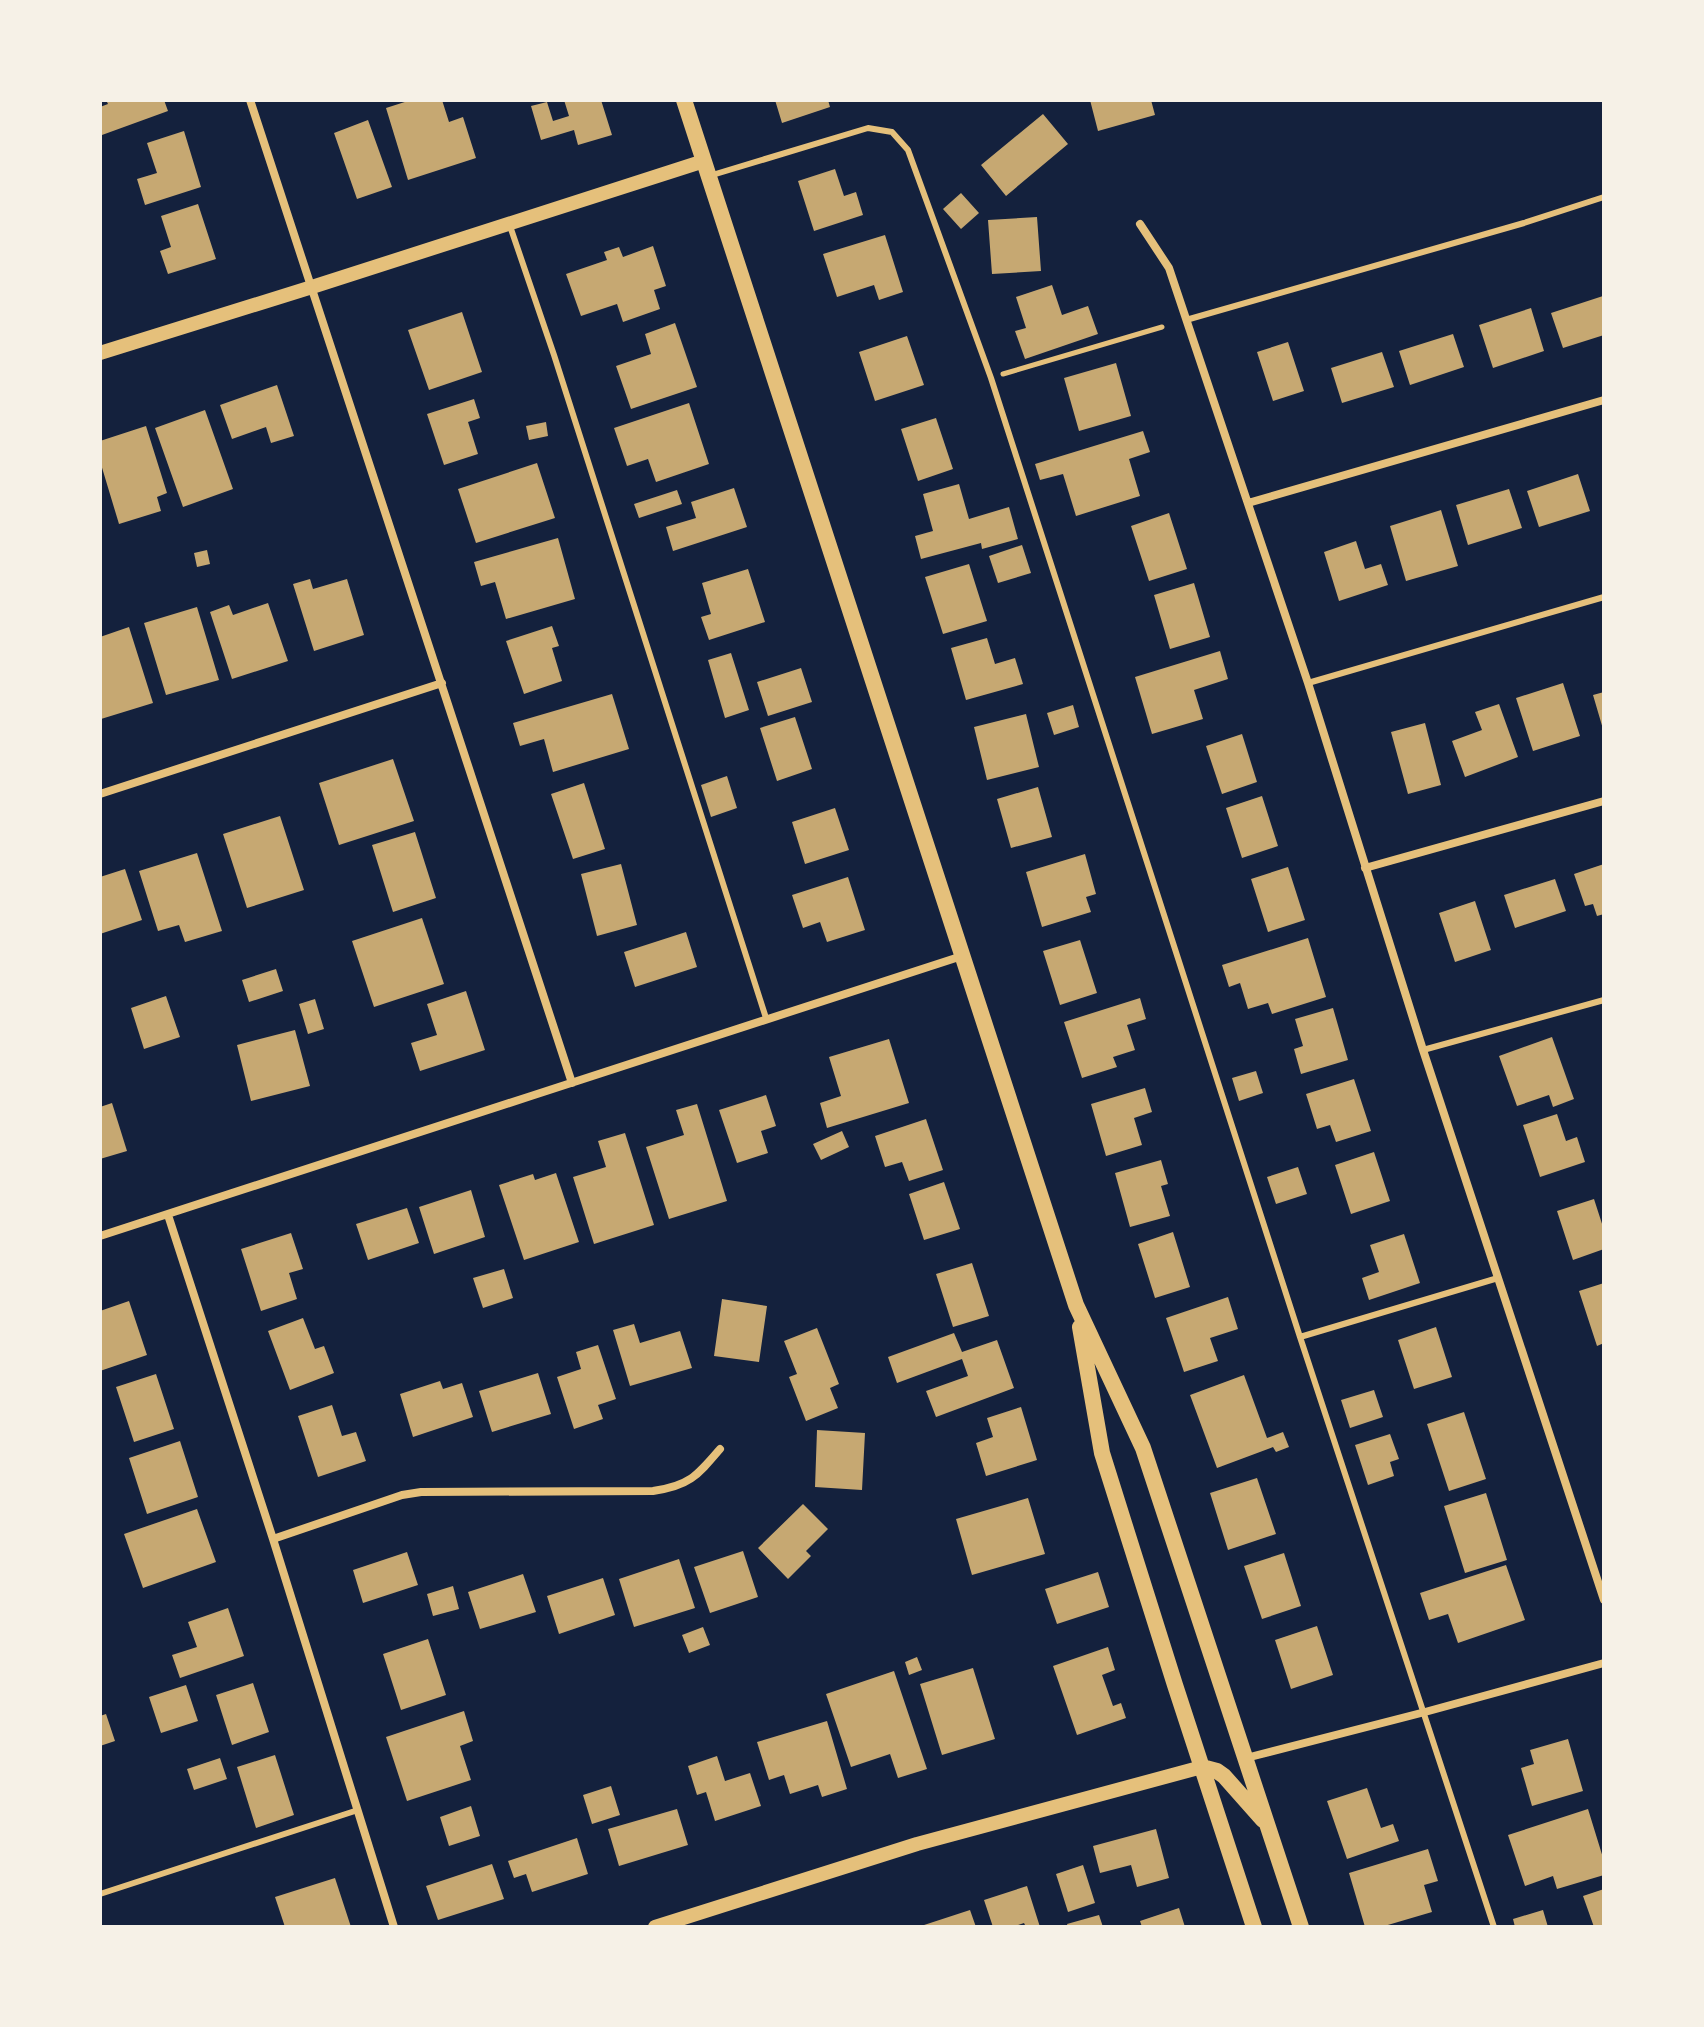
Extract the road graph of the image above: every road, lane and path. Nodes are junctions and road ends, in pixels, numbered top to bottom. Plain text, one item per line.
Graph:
1 (250, 100) edge
2 (684, 100) edge
3 (706, 168) junction
4 (1604, 197) edge
5 (508, 223) junction
6 (1140, 224) dead end
7 (312, 287) junction
8 (1186, 320) junction
9 (1162, 327) dead end
10 (100, 353) edge
11 (1002, 374) dead end
12 (1604, 400) edge
13 (1248, 503) junction
14 (1604, 597) edge
15 (442, 683) junction
16 (1308, 683) junction
17 (100, 794) edge
18 (1604, 801) edge
19 (1365, 868) junction
20 (962, 956) junction
21 (1604, 1000) edge
22 (766, 1018) junction
23 (1423, 1050) junction
24 (572, 1083) junction
25 (168, 1215) junction
26 (100, 1236) edge
27 (1498, 1278) junction
28 (1076, 1305) junction
29 (1300, 1337) junction
30 (720, 1449) dead end
31 (273, 1539) junction
32 (1604, 1600) edge
33 (1604, 1663) edge
34 (1425, 1712) junction
35 (1246, 1758) junction
36 (1202, 1767) junction
37 (358, 1810) junction
38 (1267, 1824) junction
39 (100, 1894) edge
40 (394, 1927) edge
41 (655, 1927) edge
42 (1254, 1927) edge
43 (1301, 1927) edge
44 (1494, 1927) edge

1 - 7 street
2 - 3 main road
3 - 5 street
3 - 20 main road
3 - 29 lane
4 - 8 lane
5 - 7 street
5 - 22 lane
6 - 8 street
7 - 10 street
7 - 15 street
8 - 13 street
9 - 11 path
12 - 13 street
13 - 16 street
14 - 16 lane
15 - 17 street
15 - 24 street
16 - 19 street
18 - 19 street
19 - 23 street
20 - 22 street
20 - 28 main road
21 - 23 lane
22 - 24 street
23 - 27 street
24 - 25 street
25 - 26 street
25 - 31 street
27 - 29 lane
27 - 32 street
28 - 35 main road
28 - 36 main road
29 - 34 lane
30 - 31 street
31 - 37 street
33 - 34 street
34 - 35 street
34 - 44 lane
35 - 38 main road
36 - 38 main road
36 - 41 street
36 - 42 main road
37 - 39 lane
37 - 40 street
38 - 43 main road

